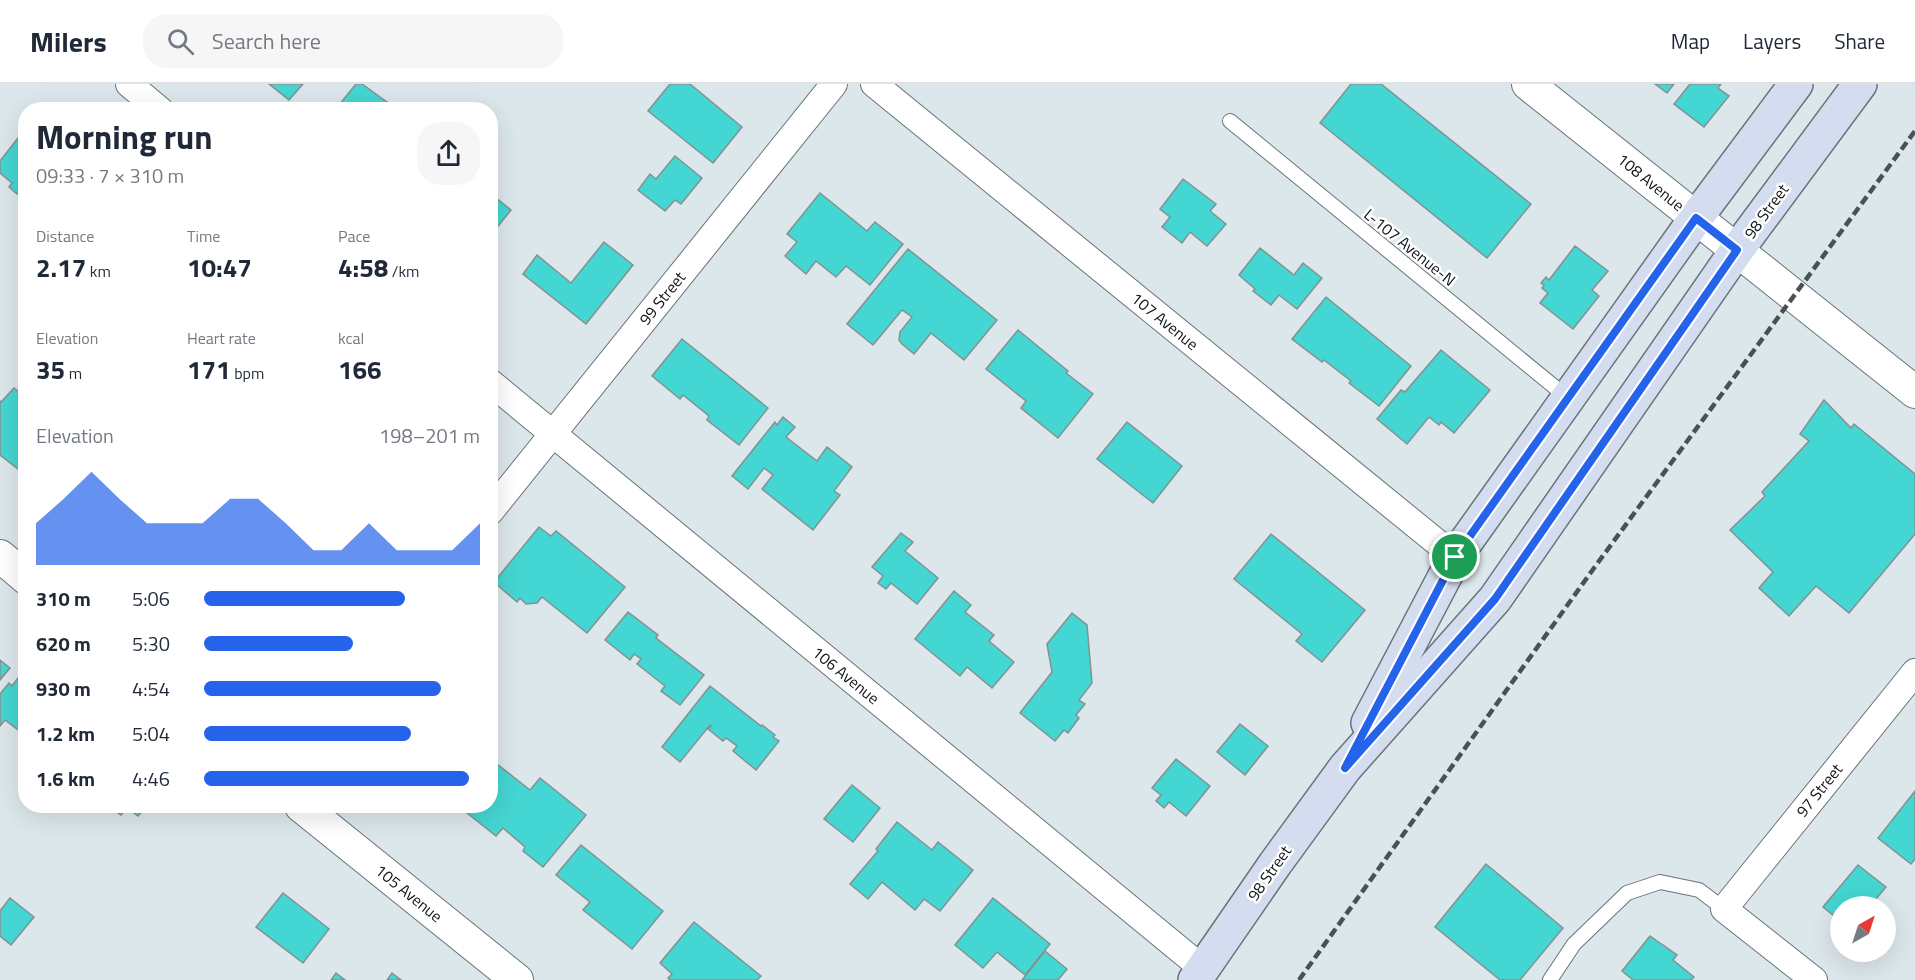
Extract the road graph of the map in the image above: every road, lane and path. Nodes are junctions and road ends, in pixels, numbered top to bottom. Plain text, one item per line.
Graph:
1 (129, 84) edge
2 (834, 84) edge
3 (874, 84) edge
4 (1528, 84) edge
5 (1796, 84) edge
6 (1860, 84) edge
7 (150, 102) edge
8 (1230, 121) dead end
9 (1696, 218) junction
10 (1737, 250) junction
11 (498, 388) edge
12 (1915, 392) edge
13 (1568, 398) junction
14 (554, 434) junction
15 (498, 502) edge
16 (0, 556) edge
17 (1455, 557) junction
18 (18, 571) edge
19 (1915, 672) edge
20 (1345, 768) junction
21 (310, 813) edge
22 (1724, 909) junction
23 (1198, 974) edge
24 (517, 980) edge
25 (1550, 980) edge
26 (1814, 980) edge

1 - 7 street
2 - 14 street, 99 Street
3 - 17 street, 107 Avenue
4 - 9 street, 108 Avenue
5 - 9 main road, 98 Street
6 - 10 main road, 98 Street
8 - 13 lane, L-107 Avenue-N
9 - 10 street, 108 Avenue
9 - 13 main road, 98 Street
10 - 12 street, 108 Avenue
10 - 20 main road, 98 Street
11 - 14 street, 106 Avenue
13 - 17 main road, 98 Street
14 - 15 street, 99 Street
14 - 23 street, 106 Avenue
16 - 18 street
17 - 20 main road, 98 Street
19 - 22 street, 97 Street
20 - 23 main road, 98 Street
21 - 24 street, 105 Avenue
22 - 25 lane
22 - 26 street

